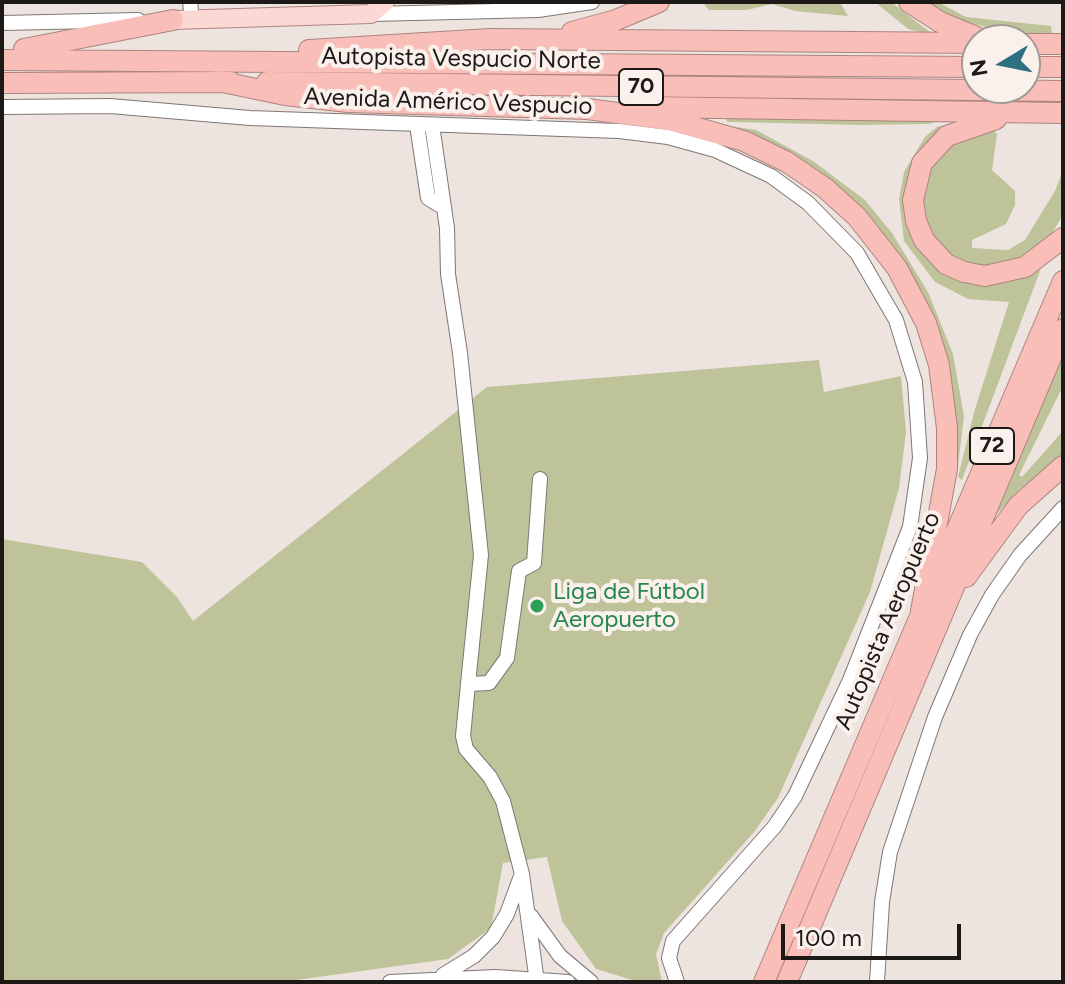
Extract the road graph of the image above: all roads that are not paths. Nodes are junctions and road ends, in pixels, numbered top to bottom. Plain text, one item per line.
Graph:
1 (425, 2) edge
2 (592, 2) edge
3 (659, 2) edge
4 (909, 2) edge
5 (378, 8) edge
6 (443, 12) junction
7 (185, 14) edge
8 (2, 23) edge
9 (961, 30) edge
10 (531, 39) junction
11 (961, 43) edge
12 (1041, 44) edge
13 (1063, 44) edge
14 (2, 54) edge
15 (2, 60) edge
16 (242, 60) junction
17 (961, 67) edge
18 (1041, 67) edge
19 (1063, 67) edge
20 (218, 81) junction
21 (2, 83) edge
22 (1063, 91) edge
23 (2, 107) edge
24 (587, 109) junction
25 (1027, 112) junction
26 (1063, 113) edge
27 (425, 125) junction
28 (1063, 238) edge
29 (1063, 281) edge
30 (1063, 329) edge
31 (1063, 466) edge
32 (540, 479) dead end
33 (1063, 508) edge
34 (929, 616) junction
35 (468, 684) junction
36 (522, 874) junction
37 (528, 912) junction
38 (435, 978) junction
39 (537, 980) edge
40 (390, 982) edge
41 (568, 982) edge
42 (591, 982) edge
43 (677, 982) edge
44 (764, 982) edge
45 (787, 982) edge
46 (877, 982) edge

1 - 6 street
2 - 6 street
3 - 10 highway
4 - 9 highway
5 - 6 street
5 - 7 main road
7 - 8 street
7 - 14 highway
10 - 11 highway
10 - 16 highway
12 - 13 highway
15 - 16 highway, Autopista Vespucio Norte / 70
16 - 17 highway, Autopista Vespucio Norte / 70
18 - 19 highway
20 - 21 highway, Autopista Vespucio Norte / 70
20 - 22 highway, Autopista Vespucio Norte / 70
20 - 24 highway
23 - 27 street, Avenida Américo Vespucio
24 - 25 highway
24 - 34 highway
25 - 26 highway
25 - 28 highway
27 - 35 street
27 - 43 street, Avenida Américo Vespucio
29 - 34 highway, Autopista Aeropuerto / 72
30 - 34 highway, Autopista Aeropuerto / 72
31 - 34 highway
32 - 35 street
33 - 46 street
34 - 44 highway, Autopista Aeropuerto / 72
34 - 45 highway, Autopista Aeropuerto / 72
35 - 36 street
36 - 37 street
36 - 38 street
37 - 39 street
37 - 42 street
38 - 39 street
38 - 40 street
39 - 41 street

